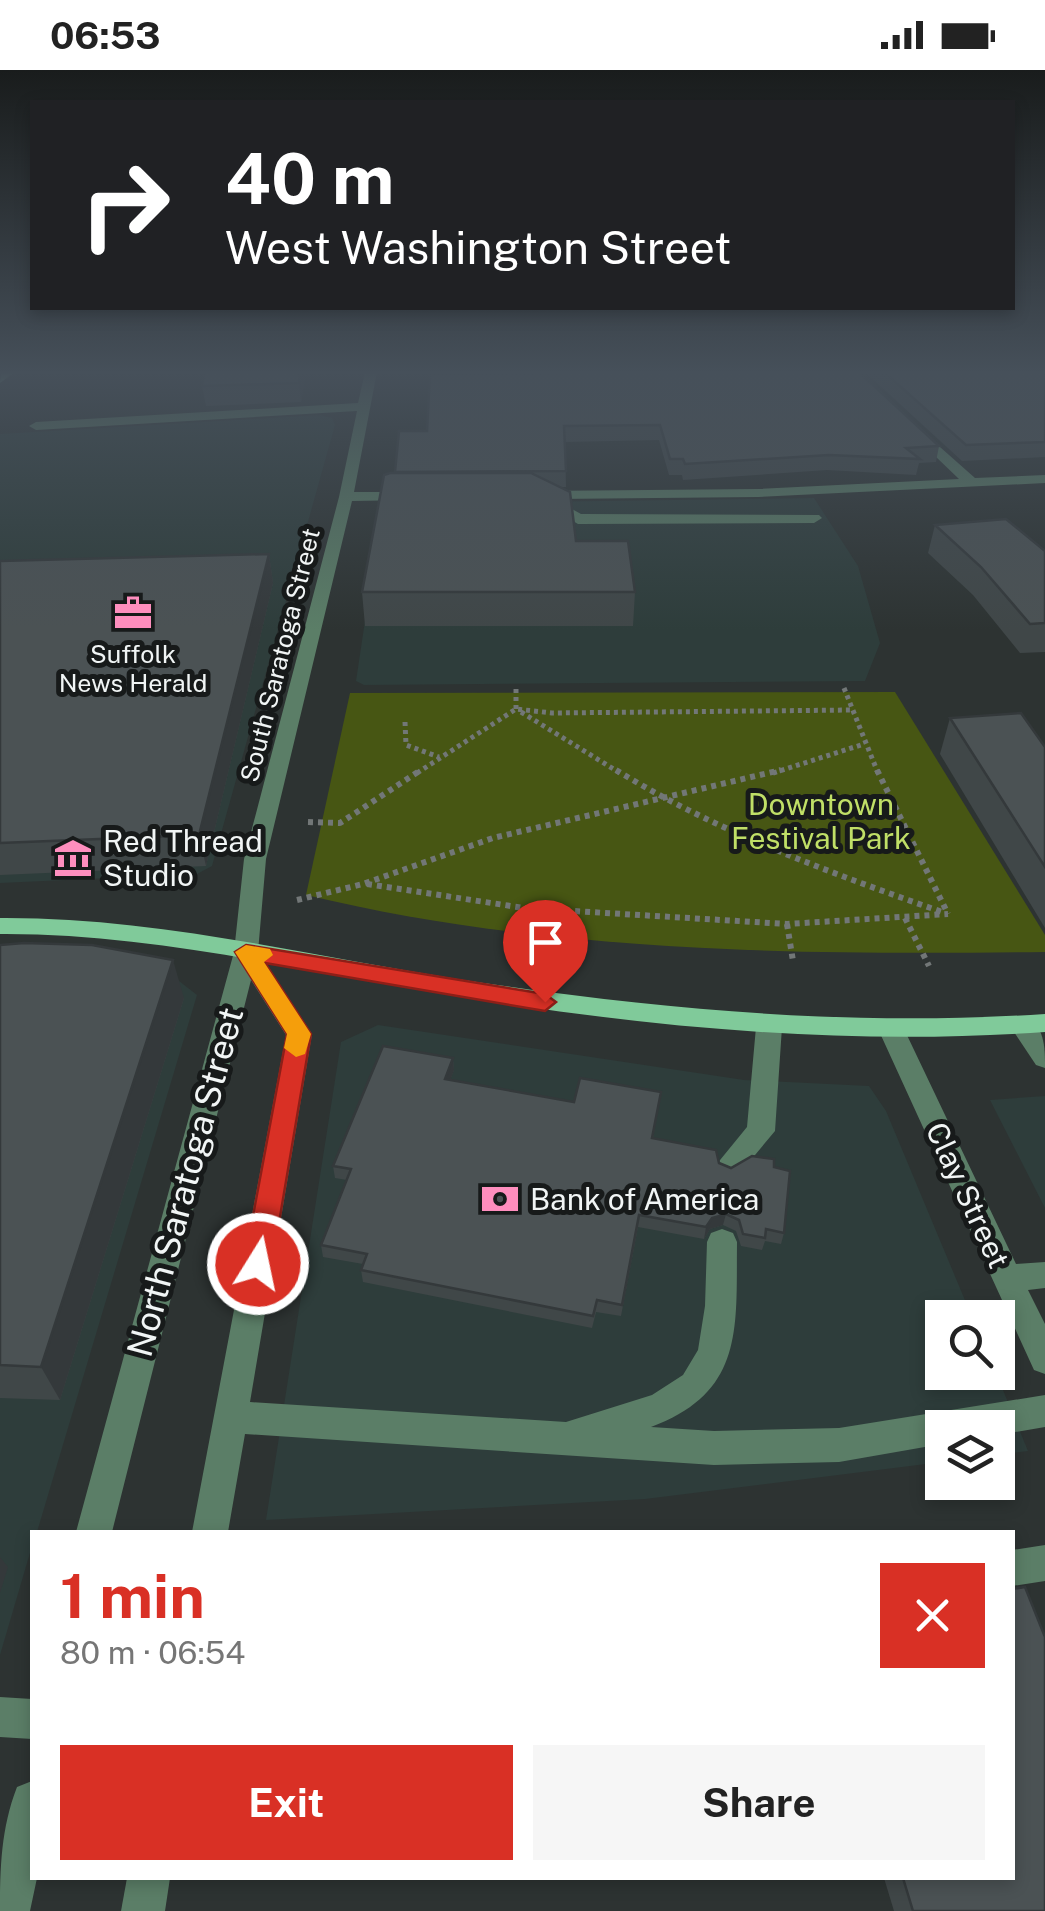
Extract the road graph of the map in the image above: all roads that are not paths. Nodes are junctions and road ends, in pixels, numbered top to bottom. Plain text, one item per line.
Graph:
1 (353, 458) edge
2 (945, 458) edge
3 (1045, 479) edge
4 (972, 483) junction
5 (516, 495) edge
6 (534, 495) junction
7 (421, 496) edge
8 (346, 497) junction
9 (814, 518) dead end
10 (0, 926) edge
11 (246, 952) junction
12 (1034, 1024) edge
13 (769, 1027) junction
14 (892, 1031) junction
15 (1045, 1058) edge
16 (730, 1165) edge
17 (722, 1242) dead end
18 (1045, 1275) edge
19 (1007, 1278) junction
20 (1045, 1359) edge
21 (1045, 1411) edge
22 (1015, 1416) edge
23 (231, 1417) junction
24 (925, 1431) edge
25 (568, 1438) junction
26 (95, 1530) edge
27 (210, 1530) edge
28 (1045, 1563) edge
29 (1015, 1568) edge
30 (0, 1717) edge
31 (30, 1719) edge
32 (30, 1811) edge
33 (149, 1880) edge
34 (8, 1911) edge
35 (143, 1911) edge

1 - 8 street, South Saratoga Street
2 - 4 street
3 - 4 street
4 - 6 street
5 - 6 street
6 - 9 street
7 - 8 street
8 - 11 street, South Saratoga Street
10 - 11 main road
11 - 13 main road
11 - 23 street, North Saratoga Street
11 - 26 street, North Saratoga Street
12 - 14 main road
12 - 15 street
13 - 14 main road
13 - 16 street
14 - 19 street, Clay Street
17 - 25 street
18 - 19 street
19 - 20 street, Clay Street
21 - 22 street
23 - 25 street
23 - 27 street, North Saratoga Street
24 - 25 street
28 - 29 street
30 - 31 street
32 - 34 street
33 - 35 street

